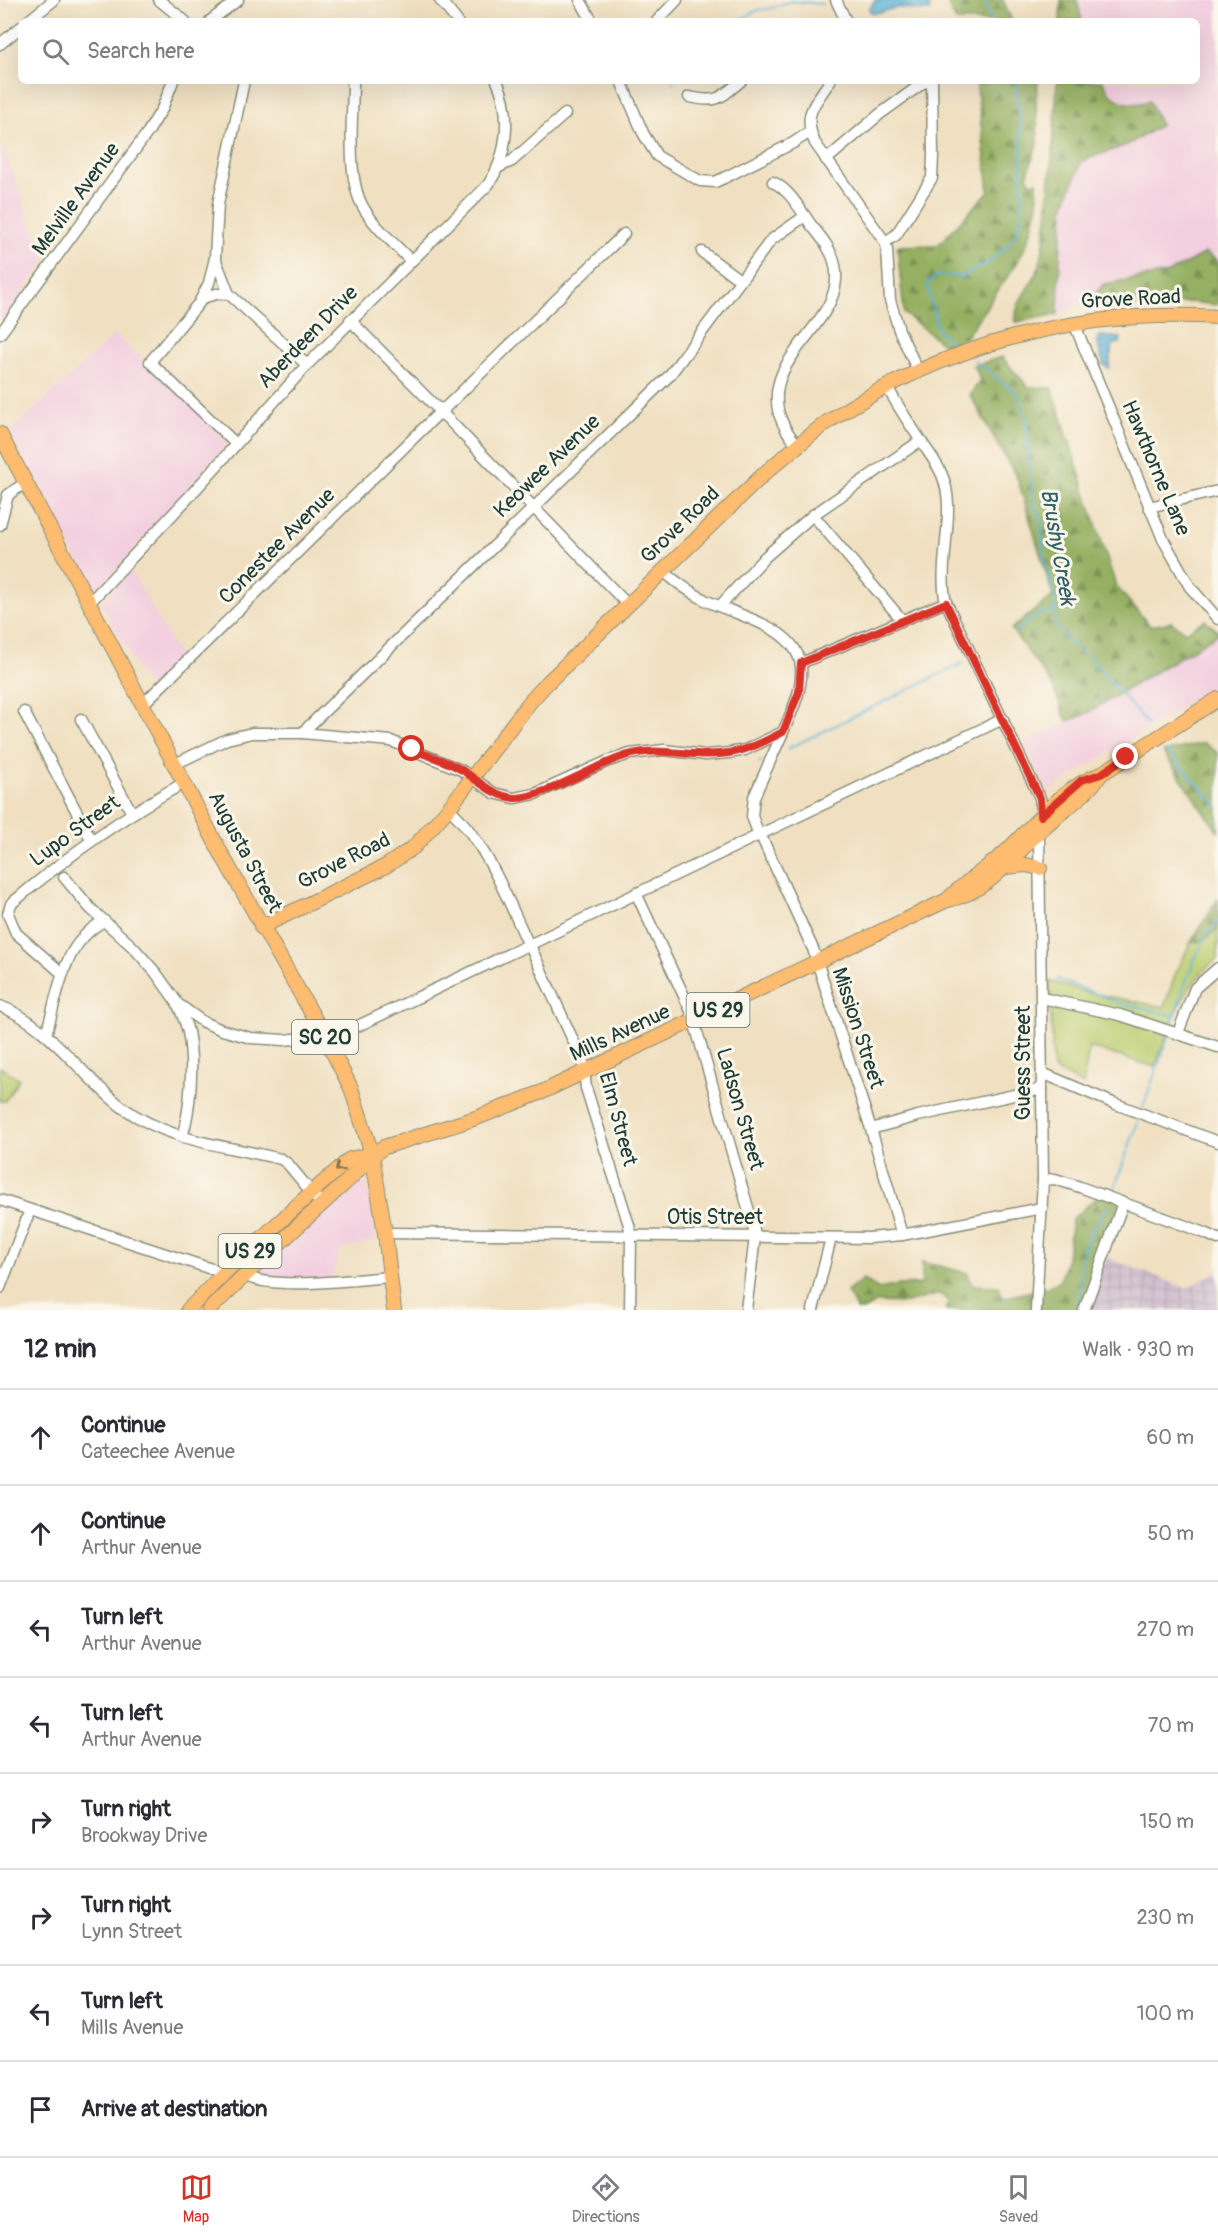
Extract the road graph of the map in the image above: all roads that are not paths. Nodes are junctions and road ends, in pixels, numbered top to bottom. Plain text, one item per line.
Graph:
1 (54, 0) edge
2 (159, 0) edge
3 (238, 0) edge
4 (440, 0) edge
5 (580, 0) edge
6 (677, 0) edge
7 (836, 0) edge
8 (32, 18) edge
9 (181, 18) edge
10 (214, 18) edge
11 (455, 18) edge
12 (590, 18) edge
13 (660, 18) edge
14 (845, 18) edge
15 (18, 29) edge
16 (0, 44) edge
17 (172, 84) edge
18 (243, 84) edge
19 (353, 84) edge
20 (498, 84) edge
21 (622, 84) edge
22 (737, 84) edge
23 (828, 84) edge
24 (922, 84) edge
25 (931, 84) edge
26 (689, 97) dead end
27 (566, 114) dead end
28 (810, 132) junction
29 (826, 160) junction
30 (499, 167) junction
31 (773, 182) dead end
32 (805, 216) junction
33 (624, 234) dead end
34 (885, 242) junction
35 (702, 252) dead end
36 (215, 258) junction
37 (410, 260) junction
38 (740, 280) junction
39 (230, 294) junction
40 (202, 297) junction
41 (1218, 317) edge
42 (350, 320) junction
43 (1074, 323) junction
44 (0, 334) edge
45 (307, 364) junction
46 (918, 371) junction
47 (887, 387) junction
48 (441, 412) junction
49 (0, 434) edge
50 (920, 441) junction
51 (235, 443) junction
52 (798, 445) junction
53 (26, 482) junction
54 (1218, 491) edge
55 (1149, 507) junction
56 (532, 508) junction
57 (813, 515) junction
58 (0, 525) edge
59 (663, 571) junction
60 (89, 603) junction
61 (946, 603) junction
62 (627, 604) junction
63 (720, 606) junction
64 (1218, 619) edge
65 (902, 620) junction
66 (801, 663) junction
67 (1218, 699) edge
68 (143, 704) junction
69 (24, 712) dead end
70 (81, 719) dead end
71 (1002, 719) junction
72 (783, 732) junction
73 (302, 733) junction
74 (175, 764) junction
75 (1101, 774) junction
76 (472, 778) junction
77 (184, 783) junction
78 (449, 808) junction
79 (132, 813) junction
80 (1041, 816) junction
81 (1039, 831) junction
82 (760, 834) junction
83 (92, 841) junction
84 (1005, 867) junction
85 (1040, 868) junction
86 (64, 877) dead end
87 (636, 894) junction
88 (945, 901) junction
89 (104, 921) junction
90 (261, 927) junction
91 (529, 945) junction
92 (816, 963) junction
93 (1218, 968) edge
94 (63, 974) junction
95 (1042, 998) junction
96 (178, 1004) junction
97 (0, 1006) edge
98 (694, 1021) junction
99 (1178, 1033) junction
100 (46, 1034) junction
101 (325, 1037) junction
102 (1218, 1047) edge
103 (1042, 1073) junction
104 (584, 1074) junction
105 (1042, 1089) junction
106 (871, 1129) junction
107 (182, 1137) junction
108 (1218, 1142) edge
109 (372, 1154) junction
110 (1043, 1180) junction
111 (312, 1192) junction
112 (0, 1200) edge
113 (1122, 1203) junction
114 (321, 1204) junction
115 (1042, 1208) junction
116 (30, 1210) junction
117 (385, 1233) junction
118 (902, 1235) junction
119 (631, 1236) junction
120 (755, 1237) junction
121 (831, 1238) junction
122 (1218, 1239) edge
123 (224, 1273) junction
124 (244, 1275) junction
125 (390, 1277) junction
126 (0, 1288) edge
127 (188, 1310) edge
128 (209, 1310) edge
129 (394, 1310) edge
130 (630, 1310) edge
131 (746, 1310) edge
132 (813, 1310) edge
133 (1036, 1310) edge
134 (1084, 1310) edge

1 - 8 street
2 - 9 street
3 - 10 street
4 - 11 street
5 - 12 street
6 - 13 street
7 - 14 street
15 - 16 street
17 - 44 street, Melville Avenue
18 - 36 street
19 - 37 street
20 - 30 street, Aberdeen Drive
21 - 28 street
22 - 26 street
23 - 28 street
24 - 29 street
25 - 34 street
27 - 30 street
28 - 29 street
29 - 34 street
30 - 37 street, Aberdeen Drive
31 - 32 street
32 - 38 street, Keowee Avenue
32 - 52 street
33 - 48 street, Conestee Avenue
34 - 46 street
35 - 38 street
36 - 39 street
36 - 40 street
37 - 42 street, Aberdeen Drive
38 - 56 street, Keowee Avenue
39 - 40 street
39 - 45 street
40 - 51 street
41 - 43 main road, Grove Road
42 - 45 street, Aberdeen Drive
42 - 48 street
43 - 46 main road, Grove Road
43 - 55 street, Hawthorne Lane
45 - 51 street, Aberdeen Drive
46 - 47 main road, Grove Road
47 - 50 street
47 - 52 main road, Grove Road
48 - 56 street
48 - 68 street, Conestee Avenue
49 - 53 main road, Augusta Street
50 - 57 street
50 - 61 street
51 - 60 street, Aberdeen Drive
52 - 59 main road, Grove Road
53 - 58 street
53 - 60 main road, Augusta Street
54 - 55 street
55 - 64 street, Hawthorne Lane
56 - 62 street
56 - 73 street, Keowee Avenue
57 - 63 street
57 - 65 street
59 - 62 main road, Grove Road
59 - 63 street
60 - 68 main road, Augusta Street
61 - 65 street
61 - 71 street, Guess Street
62 - 76 main road, Grove Road
63 - 66 street
65 - 66 street
66 - 72 street, Mission Street
67 - 75 main road, Mills Avenue / US 29
68 - 74 main road, Augusta Street
69 - 83 street
70 - 79 street
71 - 80 street, Guess Street
71 - 82 street
72 - 76 street
72 - 82 street, Mission Street
73 - 74 street
73 - 76 street
74 - 77 main road, Augusta Street
75 - 80 main road, Mills Avenue / US 29
75 - 81 main road, Mills Avenue / US 29
76 - 78 main road, Grove Road
77 - 79 street, Lupo Street
77 - 90 main road, Augusta Street
78 - 90 main road, Grove Road
78 - 91 street, Elm Street
79 - 83 street, Lupo Street
80 - 81 street, Guess Street
80 - 88 main road, Mills Avenue / US 29
81 - 84 main road, Mills Avenue / US 29
81 - 85 street, Guess Street
82 - 87 street
82 - 92 street, Mission Street
83 - 94 street, Lupo Street
84 - 85 main road
84 - 88 main road, Mills Avenue / US 29
85 - 95 street, Guess Street
86 - 89 street
87 - 91 street
87 - 98 street, Ladson Street
88 - 92 main road, Mills Avenue / US 29
89 - 94 street
89 - 96 street
90 - 101 main road, Augusta Street / SC 20
91 - 101 street
91 - 104 street, Elm Street
92 - 98 main road, Mills Avenue / US 29
92 - 106 street, Mission Street
93 - 99 street
94 - 100 street
95 - 99 street
95 - 103 street, Guess Street
96 - 101 street
96 - 107 street
97 - 100 street
98 - 104 main road, Mills Avenue / US 29
98 - 120 street, Ladson Street
99 - 102 street
100 - 107 street
101 - 109 main road, Augusta Street / SC 20
103 - 105 street, Guess Street
103 - 108 street
104 - 109 main road, Mills Avenue / US 29
104 - 119 street, Elm Street
105 - 106 street
105 - 110 street, Guess Street
106 - 118 street, Mission Street
107 - 111 street
109 -> 111 main road, US 29
109 - 114 main road, US 29
109 - 117 main road, Augusta Street / SC 20
110 - 113 street
110 - 115 street, Guess Street
111 - 114 street
111 - 123 main road, US 29
112 - 116 street
113 - 122 street
113 - 134 street
114 - 124 main road, US 29
115 - 118 street, Otis Street
115 - 133 street, Guess Street
116 - 123 street
116 - 126 street
117 - 119 street, Otis Street
117 - 125 main road, Augusta Street / SC 20
118 - 121 street, Otis Street
119 - 120 street, Otis Street
119 - 130 street, Elm Street
120 - 121 street, Otis Street
120 - 131 street, Ladson Street
121 - 132 street
123 - 127 main road, US 29
124 - 125 street
124 - 128 main road, US 29
125 - 129 main road, Augusta Street / SC 20

